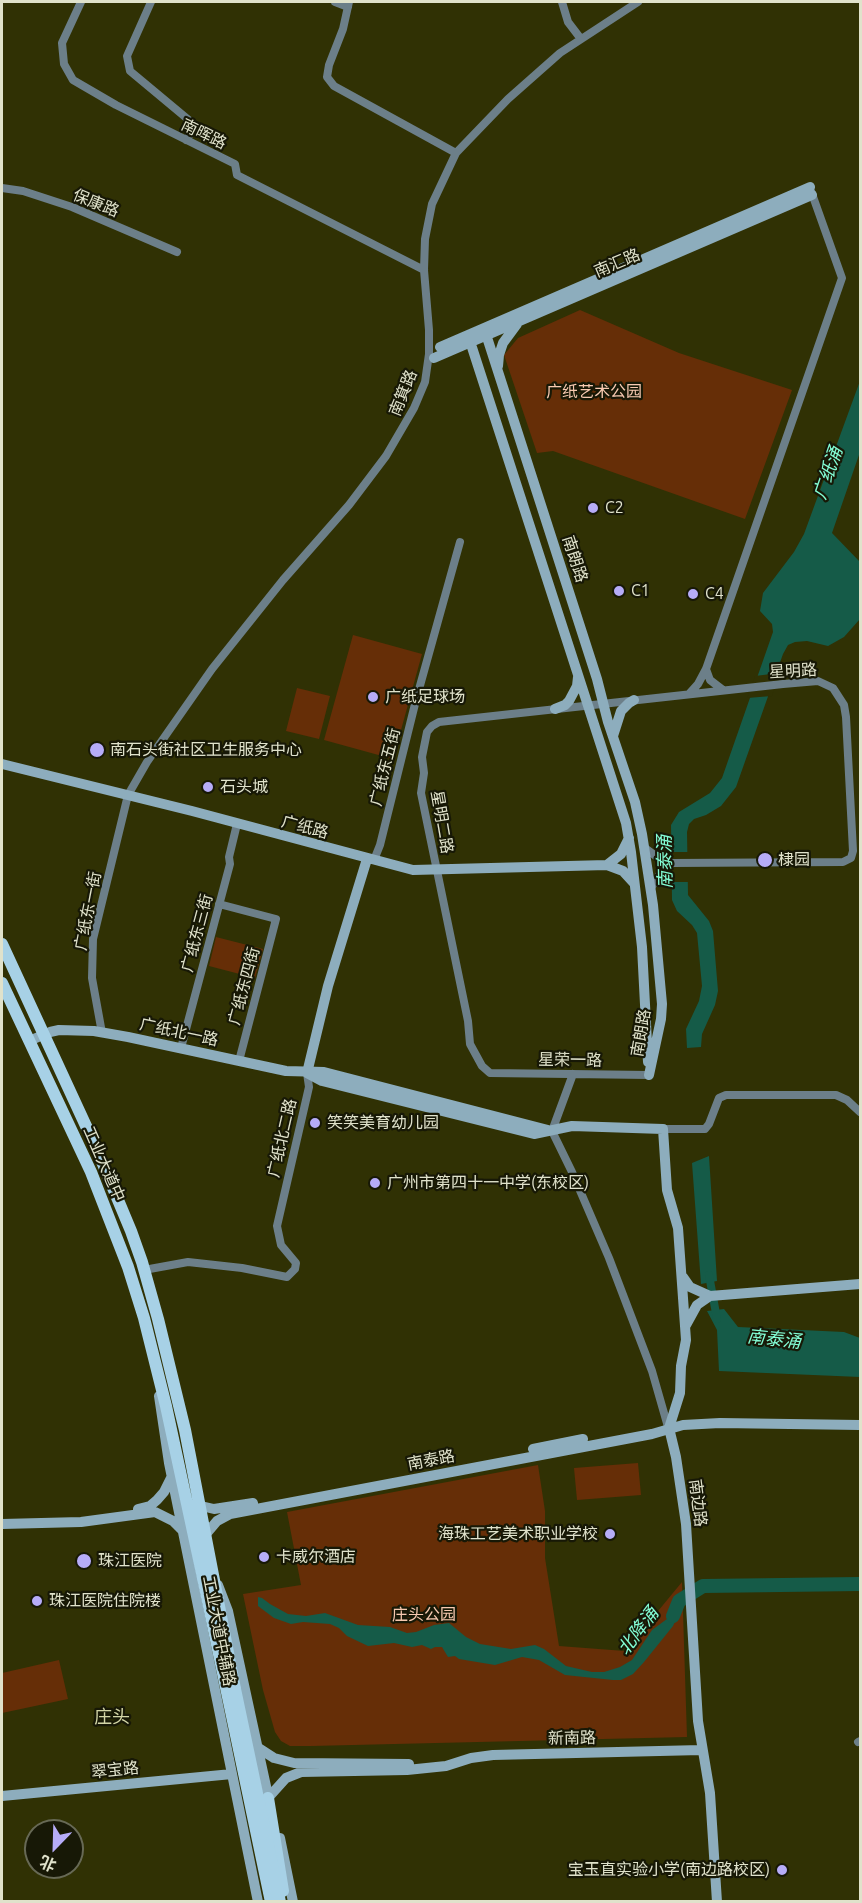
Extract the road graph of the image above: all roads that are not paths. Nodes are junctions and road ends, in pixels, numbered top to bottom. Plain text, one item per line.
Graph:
1 (81, 2) edge
2 (151, 2) edge
3 (335, 2) edge
4 (562, 2) edge
5 (638, 2) edge
6 (348, 4) edge
7 (581, 39) junction
8 (186, 140) junction
9 (456, 153) junction
10 (2, 188) edge
11 (811, 191) junction
12 (177, 252) dead end
13 (424, 270) junction
14 (520, 321) junction
15 (484, 328) junction
16 (468, 335) junction
17 (440, 347) dead end
18 (434, 358) dead end
19 (498, 369) junction
20 (507, 399) junction
21 (491, 403) junction
22 (460, 542) dead end
23 (584, 636) junction
24 (568, 642) junction
25 (706, 669) junction
26 (578, 674) junction
27 (726, 690) junction
28 (688, 694) junction
29 (634, 700) junction
30 (603, 703) junction
31 (588, 705) junction
32 (555, 709) junction
33 (613, 736) junction
34 (2, 764) edge
35 (622, 766) junction
36 (610, 771) junction
37 (128, 795) junction
38 (237, 824) junction
39 (629, 836) junction
40 (645, 848) junction
41 (371, 859) junction
42 (668, 864) junction
43 (607, 865) junction
44 (436, 870) junction
45 (635, 885) junction
46 (651, 888) junction
47 (219, 904) junction
48 (2, 944) edge
49 (2, 983) edge
50 (102, 1033) junction
51 (44, 1034) junction
52 (29, 1041) junction
53 (181, 1048) junction
54 (239, 1061) junction
55 (307, 1073) junction
56 (490, 1073) joint
57 (573, 1074) junction
58 (649, 1075) junction
59 (861, 1112) edge
60 (663, 1129) junction
61 (552, 1131) junction
62 (144, 1270) junction
63 (682, 1274) junction
64 (861, 1284) edge
65 (710, 1296) junction
66 (685, 1329) junction
67 (155, 1366) junction
68 (861, 1425) edge
69 (669, 1428) junction
70 (172, 1476) junction
71 (201, 1506) junction
72 (2, 1518) edge
73 (2, 1524) edge
74 (184, 1532) junction
75 (206, 1534) junction
76 (207, 1575) junction
77 (257, 1747) junction
78 (701, 1750) junction
79 (446, 1766) junction
80 (232, 1774) junction
81 (2, 1796) edge
82 (268, 1798) junction
83 (244, 1828) junction
84 (275, 1828) junction
85 (258, 1902) edge
86 (271, 1902) edge
87 (280, 1902) edge
88 (285, 1902) edge
89 (293, 1902) edge
90 (717, 1902) edge

1 - 8 street, 南晖路
2 - 8 street
3 - 6 street
4 - 7 street
5 - 7 street, 南箕路
6 - 9 street
7 - 9 street, 南箕路
8 - 13 street, 南晖路
9 - 13 street, 南箕路
10 - 12 street, 保康路
11 - 14 street, 南汇路
11 - 15 street, 南汇路
11 - 25 street
13 - 37 street, 南箕路
14 - 18 street, 南汇路
14 - 19 street
15 - 16 street, 南汇路
15 - 19 street, 南朗路
16 - 17 street, 南汇路
16 - 21 street, 南朗路
19 - 20 street, 南朗路
20 - 21 street
20 - 23 street, 南朗路
21 - 24 street, 南朗路
22 - 41 street, 广纸东五街
23 - 24 street
23 - 30 street, 南朗路
24 - 26 street, 南朗路
25 - 27 street
25 - 28 street
26 - 31 street, 南朗路
26 - 32 street
27 - 28 street, 星明路
27 - 42 street, 星明路
28 - 29 street, 星明路
29 - 30 street, 星明路
29 - 33 street
30 - 31 street, 星明路
30 - 33 street, 南朗路
31 - 32 street, 星明二路
31 - 36 street, 南朗路
32 - 44 street, 星明二路
33 - 35 street, 南朗路
34 - 37 street, 广纸路
35 - 36 street
35 - 40 street, 南朗路
36 - 39 street, 南朗路
37 - 38 street, 广纸路
37 - 50 street, 广纸东一街
38 - 41 street, 广纸路
38 - 47 street, 广纸东三街
39 - 43 street
39 - 45 street, 南朗路
40 - 42 street
40 - 46 street, 南朗路
41 - 44 street, 广纸路
41 - 55 street, 广纸北二路
42 - 46 street
43 - 44 street, 广纸路
43 - 45 street
44 - 56 street, 星明二路
45 - 58 street, 南朗路
46 - 58 street, 南朗路
47 - 53 street, 广纸东三街
47 - 54 street, 广纸东四街
48 - 51 main road
49 - 52 main road, 工业大道中
50 - 51 street, 广纸北一路
50 - 53 street, 广纸北一路
51 - 52 street, 广纸北一路
51 - 62 main road
52 - 67 main road, 工业大道中
53 - 54 street, 广纸北一路
54 - 55 street, 广纸北一路
55 - 61 street, 广纸北一路
55 - 62 street, 广纸北二路
56 - 57 street, 星荣一路
57 - 58 street, 星荣一路
57 - 61 street
59 - 60 street
60 - 61 street, 广纸北一路
60 - 63 street
61 - 69 street, 南边路
62 - 71 main road
63 - 65 street
63 - 66 street
64 - 65 street
65 - 66 street
66 - 69 street
67 - 70 street, 工业大道中辅路
67 - 76 main road, 工业大道中
68 - 69 street, 南泰路
69 - 71 street, 南泰路
69 - 75 street, 南泰路
69 - 78 street, 南边路
70 - 72 street
70 - 74 street, 工业大道中辅路
71 - 75 main road
73 - 74 street
74 - 80 street, 工业大道中辅路
75 - 76 main road
76 - 77 street, 工业大道中辅路
76 - 86 main road, bridge
76 - 87 main road, bridge
77 - 79 street, 新南路
77 - 82 street, 工业大道中辅路
78 - 79 street, 新南路
78 - 90 street, 南边路
79 - 82 street, 新南路
80 - 81 street, 翠宝路
80 - 83 street, 工业大道中辅路
82 - 84 main road
83 - 84 street
83 - 85 street, 工业大道中辅路
84 - 88 main road
84 - 89 street

